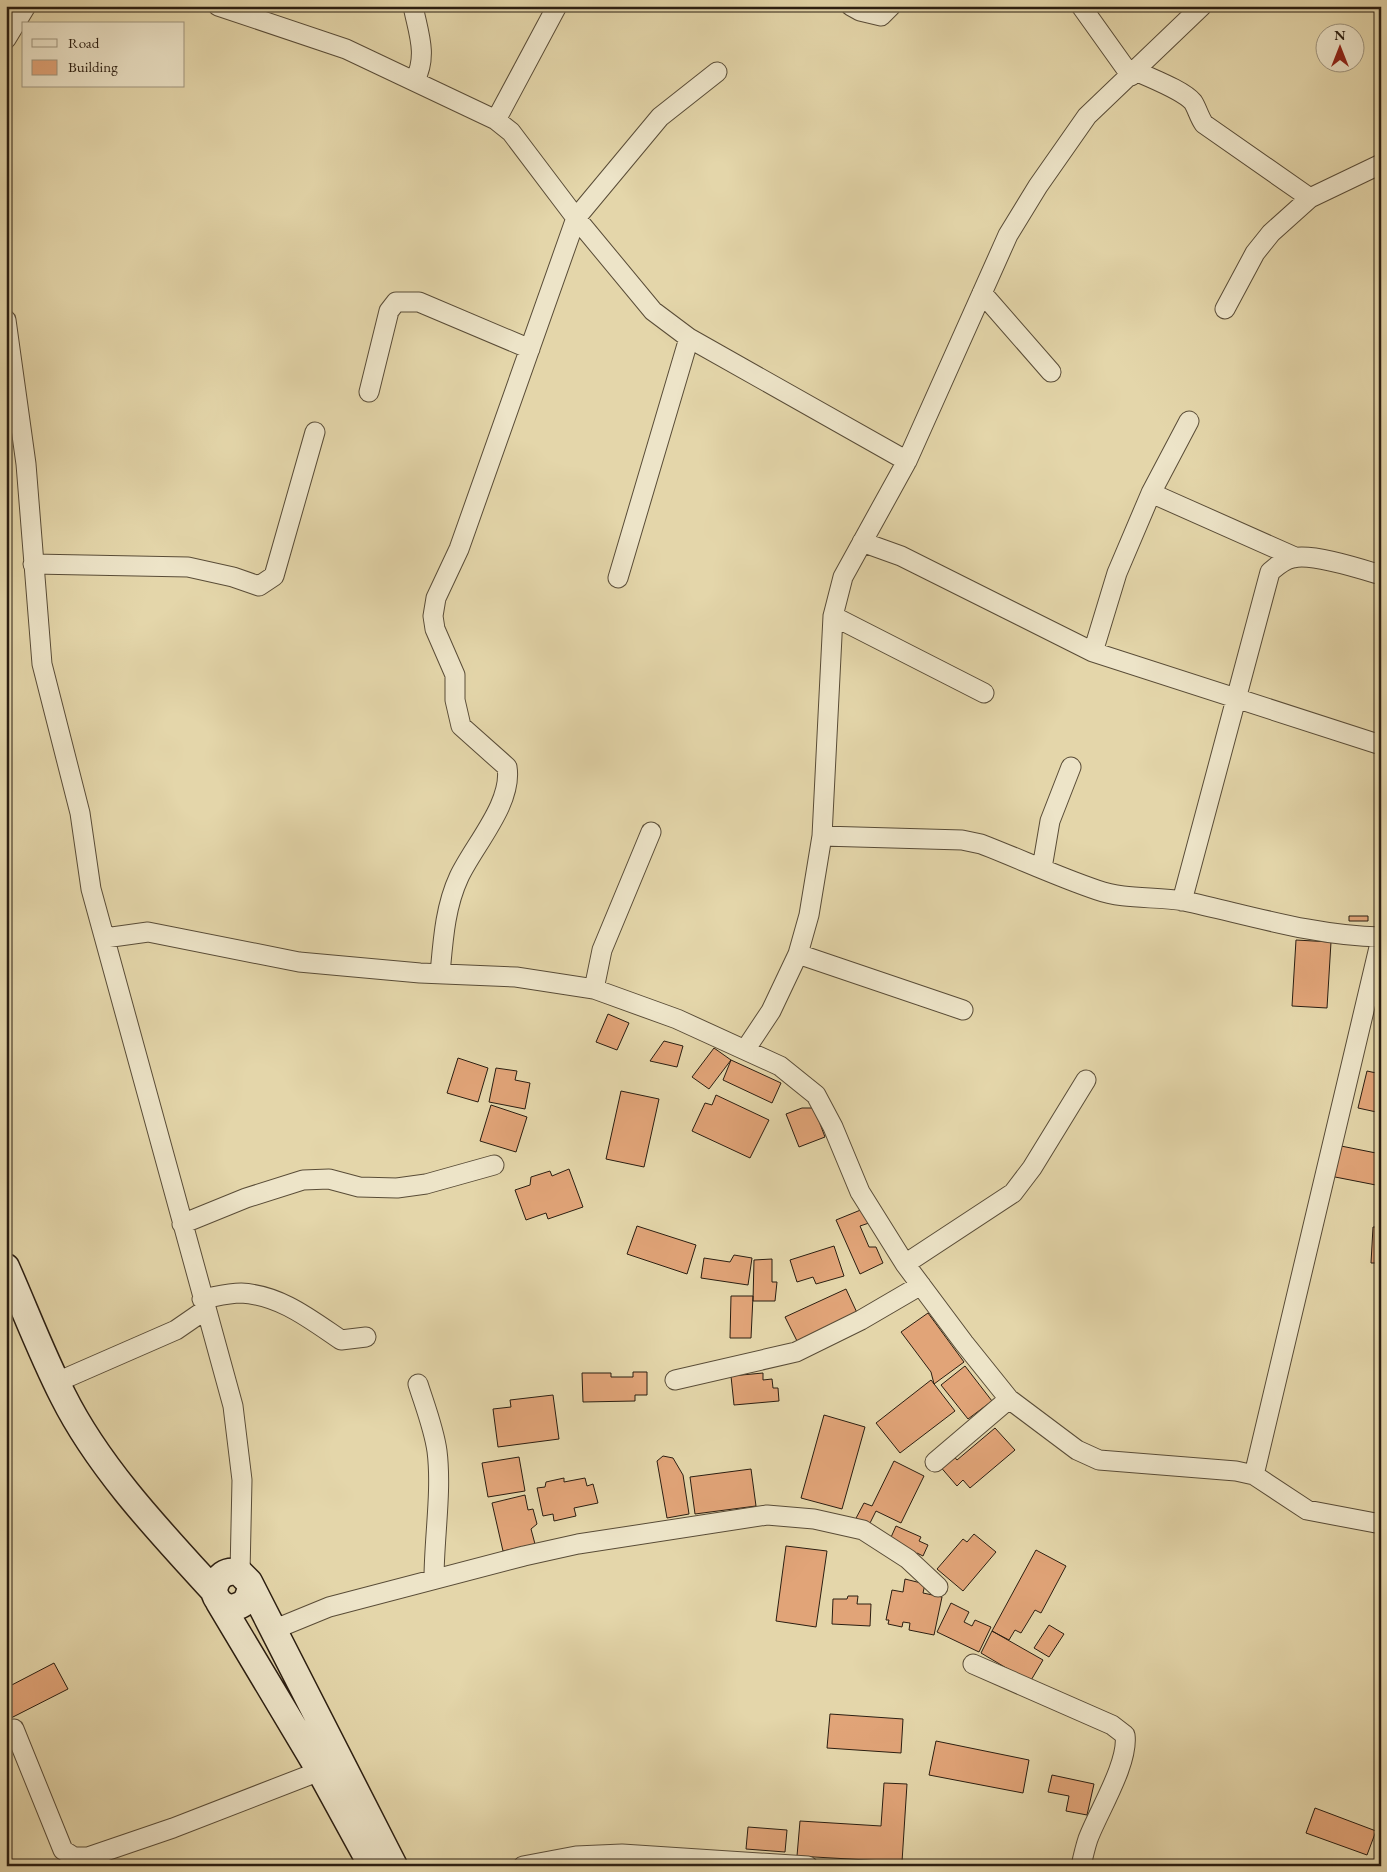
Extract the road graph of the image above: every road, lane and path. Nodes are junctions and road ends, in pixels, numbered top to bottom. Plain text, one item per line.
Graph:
1 (26, 6) edge
2 (218, 6) edge
3 (413, 6) edge
4 (557, 6) edge
5 (851, 6) edge
6 (891, 6) edge
7 (1081, 6) edge
8 (1202, 6) edge
9 (6, 39) edge
10 (717, 72) dead end
11 (1133, 74) junction
12 (415, 80) junction
13 (496, 120) junction
14 (1381, 164) edge
15 (1310, 198) junction
16 (576, 218) junction
17 (982, 292) junction
18 (1225, 309) dead end
19 (6, 320) edge
20 (689, 338) junction
21 (530, 349) junction
22 (1051, 372) dead end
23 (368, 392) dead end
24 (13, 417) edge
25 (1189, 421) dead end
26 (315, 432) dead end
27 (907, 461) junction
28 (1151, 492) junction
29 (862, 542) junction
30 (1295, 557) junction
31 (33, 564) junction
32 (1381, 575) edge
33 (618, 578) dead end
34 (833, 616) junction
35 (1094, 652) junction
36 (984, 693) dead end
37 (1238, 698) junction
38 (1381, 745) edge
39 (1071, 768) dead end
40 (651, 832) dead end
41 (822, 836) junction
42 (1042, 868) junction
43 (1182, 901) junction
44 (105, 938) junction
45 (1381, 938) edge
46 (798, 954) junction
47 (440, 974) junction
48 (594, 989) junction
49 (963, 1010) dead end
50 (744, 1050) junction
51 (1086, 1080) dead end
52 (494, 1165) dead end
53 (182, 1224) junction
54 (905, 1264) junction
55 (6, 1267) edge
56 (921, 1285) junction
57 (203, 1305) junction
58 (366, 1337) dead end
59 (675, 1380) dead end
60 (57, 1382) junction
61 (418, 1384) dead end
62 (1009, 1399) junction
63 (935, 1462) dead end
64 (1254, 1475) junction
65 (1381, 1524) edge
66 (434, 1578) junction
67 (245, 1581) junction
68 (938, 1586) dead end
69 (216, 1596) junction
70 (273, 1627) junction
71 (973, 1664) dead end
72 (14, 1729) dead end
73 (320, 1771) junction
74 (372, 1866) edge
75 (394, 1866) edge
76 (522, 1866) edge
77 (808, 1866) edge
78 (1081, 1866) edge

1 - 9 street
2 - 12 street
3 - 12 street
4 - 13 street
5 - 6 street
7 - 11 street
8 - 11 street
10 - 16 street
11 - 15 street
11 - 17 street
12 - 13 street
13 - 16 street
14 - 15 street
15 - 18 street
16 - 20 street
16 - 21 street
17 - 22 street
17 - 27 street
19 - 24 street
20 - 27 street
20 - 33 street
21 - 23 street
21 - 47 street
24 - 31 street
25 - 28 street
26 - 31 street
27 - 29 street
28 - 30 street
28 - 35 street
29 - 34 street
29 - 35 street
30 - 32 street
30 - 37 street
31 - 44 street
34 - 36 street
34 - 41 street
35 - 37 street
37 - 38 street
37 - 43 street
39 - 42 street
40 - 48 street
41 - 42 street
41 - 46 street
42 - 43 street
43 - 45 street
44 - 47 street
44 - 53 street
45 - 64 street
46 - 49 street
46 - 50 street
47 - 48 street
48 - 50 street
50 - 54 street
51 - 54 street
52 - 53 street
53 - 57 street
54 - 56 street
55 - 60 main road
56 - 59 street
56 - 62 street
57 - 58 street
57 - 60 street
57 - 67 street
60 - 69 main road
61 - 66 street
62 - 63 street
62 - 64 street
64 - 65 street
66 - 68 street
66 - 70 street
67 - 69 main road
67 - 70 main road
69 - 73 main road
70 - 75 main road
71 - 78 street
72 - 73 street
73 - 74 main road
76 - 77 street

